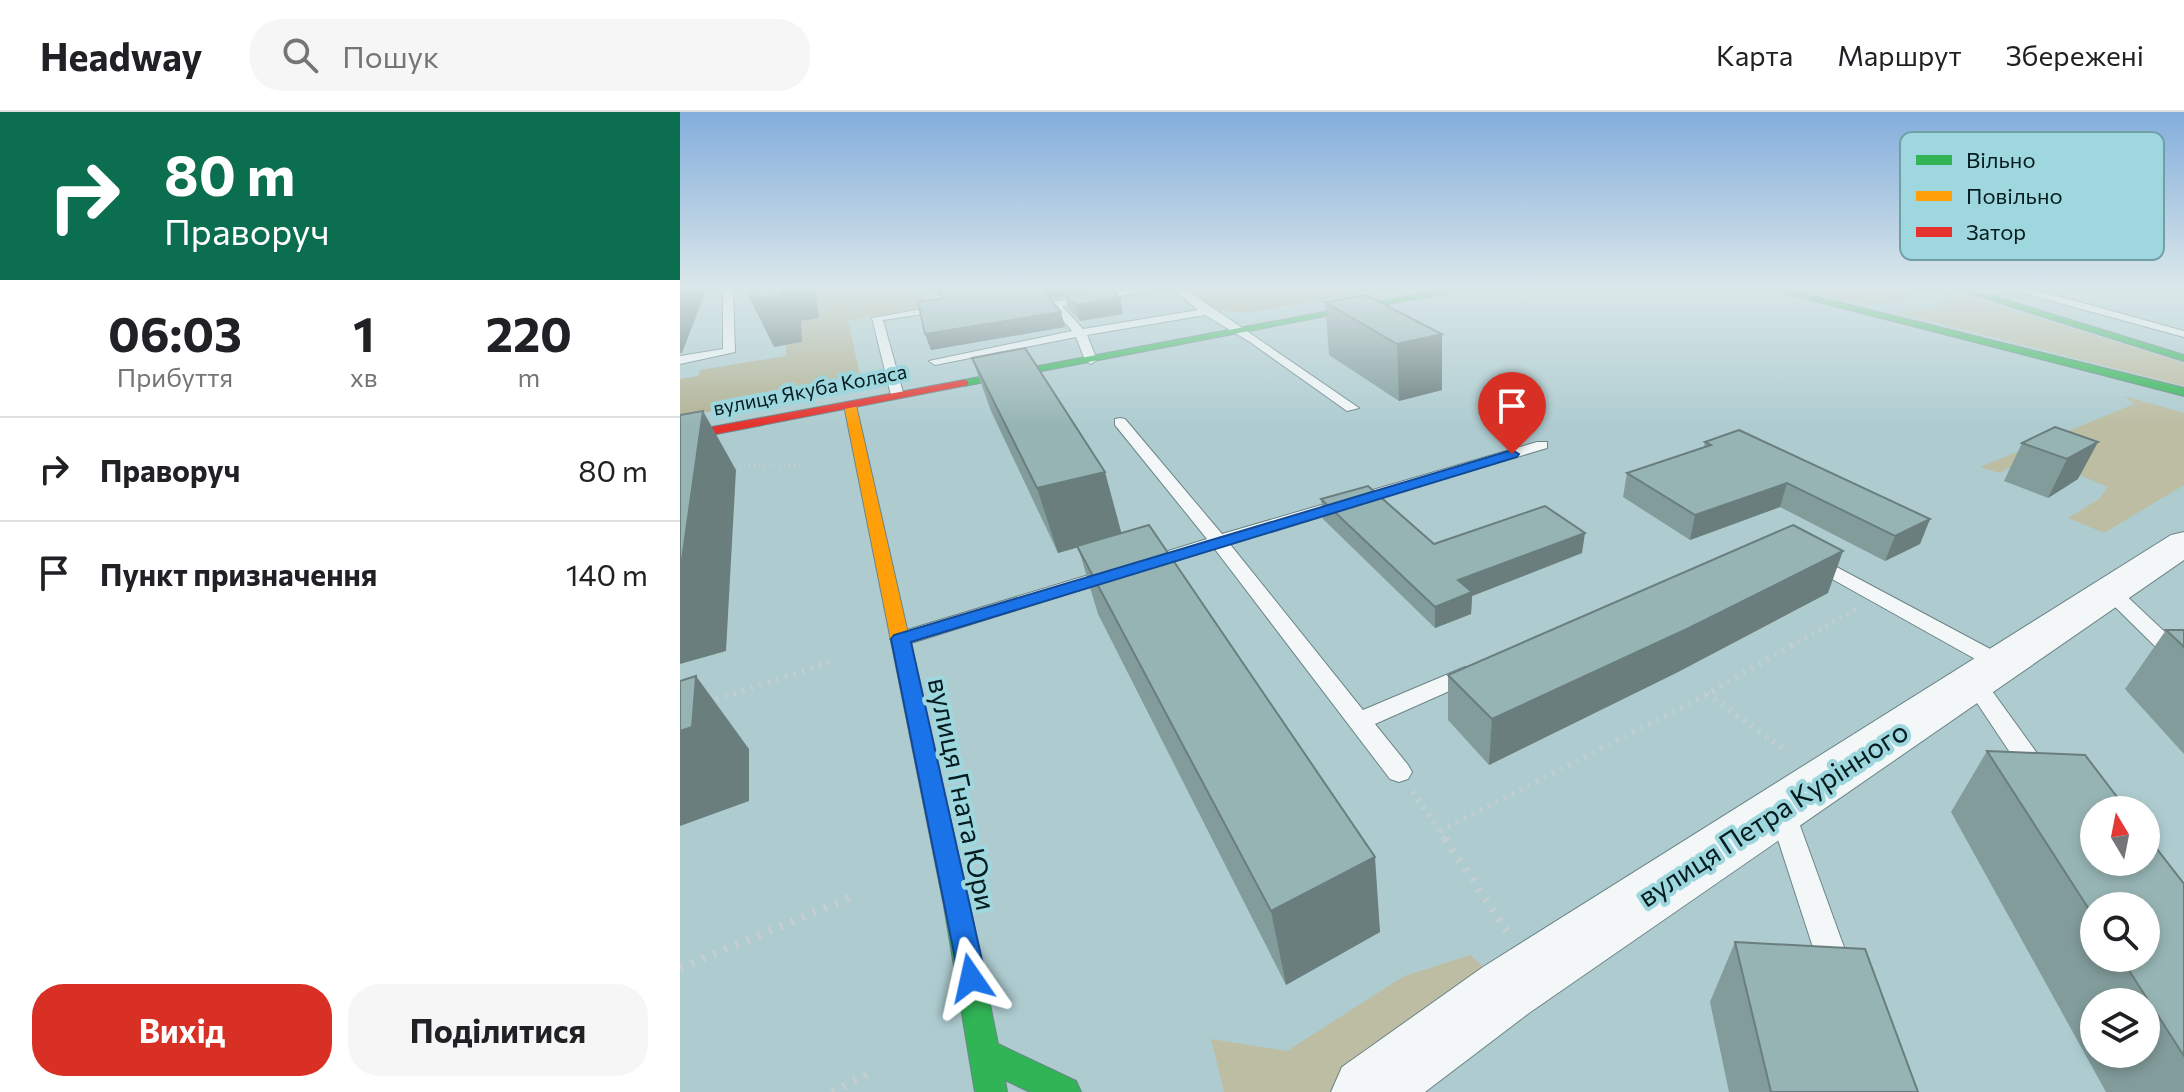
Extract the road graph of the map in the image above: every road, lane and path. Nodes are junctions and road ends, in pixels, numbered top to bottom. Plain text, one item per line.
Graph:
1 (1080, 333) edge
2 (729, 334) edge
3 (881, 334) edge
4 (1076, 334) edge
5 (1226, 334) edge
6 (1244, 334) edge
7 (1945, 334) edge
8 (2105, 334) edge
9 (2184, 358) edge
10 (680, 360) edge
11 (1091, 360) junction
12 (935, 361) dead end
13 (2184, 392) edge
14 (897, 396) junction
15 (850, 405) junction
16 (1352, 408) dead end
17 (1120, 422) dead end
18 (680, 437) edge
19 (1542, 445) dead end
20 (715, 465) dead end
21 (803, 465) dead end
22 (1218, 541) junction
23 (2184, 543) edge
24 (1791, 549) edge
25 (2111, 592) junction
26 (1878, 596) junction
27 (901, 639) junction
28 (833, 661) dead end
29 (2184, 662) edge
30 (1489, 665) edge
31 (1987, 673) junction
32 (1707, 694) junction
33 (694, 706) edge
34 (1359, 721) junction
35 (1786, 751) dead end
36 (1399, 772) joint
37 (2052, 795) edge
38 (1781, 809) junction
39 (1440, 831) junction
40 (853, 896) dead end
41 (1507, 931) dead end
42 (680, 968) edge
43 (1848, 1005) edge
44 (985, 1054) junction
45 (867, 1074) dead end
46 (832, 1092) edge
47 (991, 1092) edge
48 (1065, 1092) edge
49 (1367, 1092) edge

1 - 11 lane
2 - 10 lane
3 - 14 lane
4 - 12 lane
5 - 11 street, вулиця Якуба Коласа
6 - 16 lane
7 - 13 street
8 - 9 street
11 - 14 street, вулиця Якуба Коласа
14 - 15 street, вулиця Якуба Коласа
15 - 18 street, вулиця Якуба Коласа
15 - 27 street, вулиця Гната Юри
17 - 22 lane
19 - 22 lane
20 - 21 path
22 - 27 lane
22 - 34 lane
23 - 25 street, вулиця Петра Курінного
24 - 26 lane
25 - 29 lane
25 - 31 street, вулиця Петра Курінного
26 - 31 lane
26 - 32 path
27 - 44 street, вулиця Гната Юри
28 - 33 path
30 - 34 lane
31 - 37 lane
31 - 38 street, вулиця Петра Курінного
32 - 35 path
32 - 39 path
34 - 36 lane
36 - 39 path
38 - 43 lane
38 - 49 street, вулиця Петра Курінного
39 - 41 path
40 - 42 path
44 - 47 street, вулиця Гната Юри
44 - 48 street
45 - 46 path

